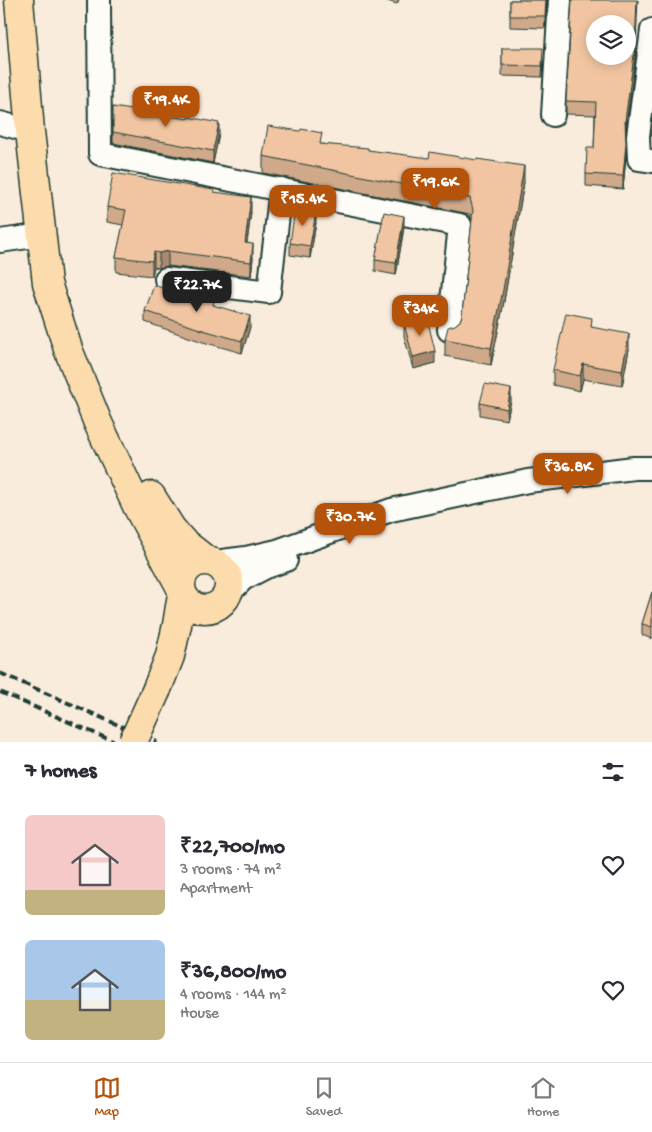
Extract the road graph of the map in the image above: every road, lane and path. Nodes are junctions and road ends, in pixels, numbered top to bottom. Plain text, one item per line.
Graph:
1 (19, 0) edge
2 (99, 0) edge
3 (560, 0) edge
4 (652, 30) edge
5 (553, 115) dead end
6 (0, 123) edge
7 (30, 131) junction
8 (652, 161) edge
9 (281, 189) junction
10 (42, 235) junction
11 (0, 241) edge
12 (166, 279) dead end
13 (449, 330) edge
14 (652, 468) edge
15 (480, 492) junction
16 (210, 561) junction
17 (181, 590) junction
18 (217, 602) junction
19 (170, 656) junction
20 (134, 742) edge

1 - 7 main road
2 - 9 street
3 - 5 street
4 - 8 street
6 - 7 street
7 - 10 main road
9 - 12 street
9 - 13 street
10 - 11 street
10 - 16 main road
10 - 17 main road
14 - 15 street
15 - 16 street
15 - 18 street
16 - 17 main road
16 - 18 main road
17 - 18 main road
17 - 19 main road
18 - 19 main road
19 - 20 main road, bridge

